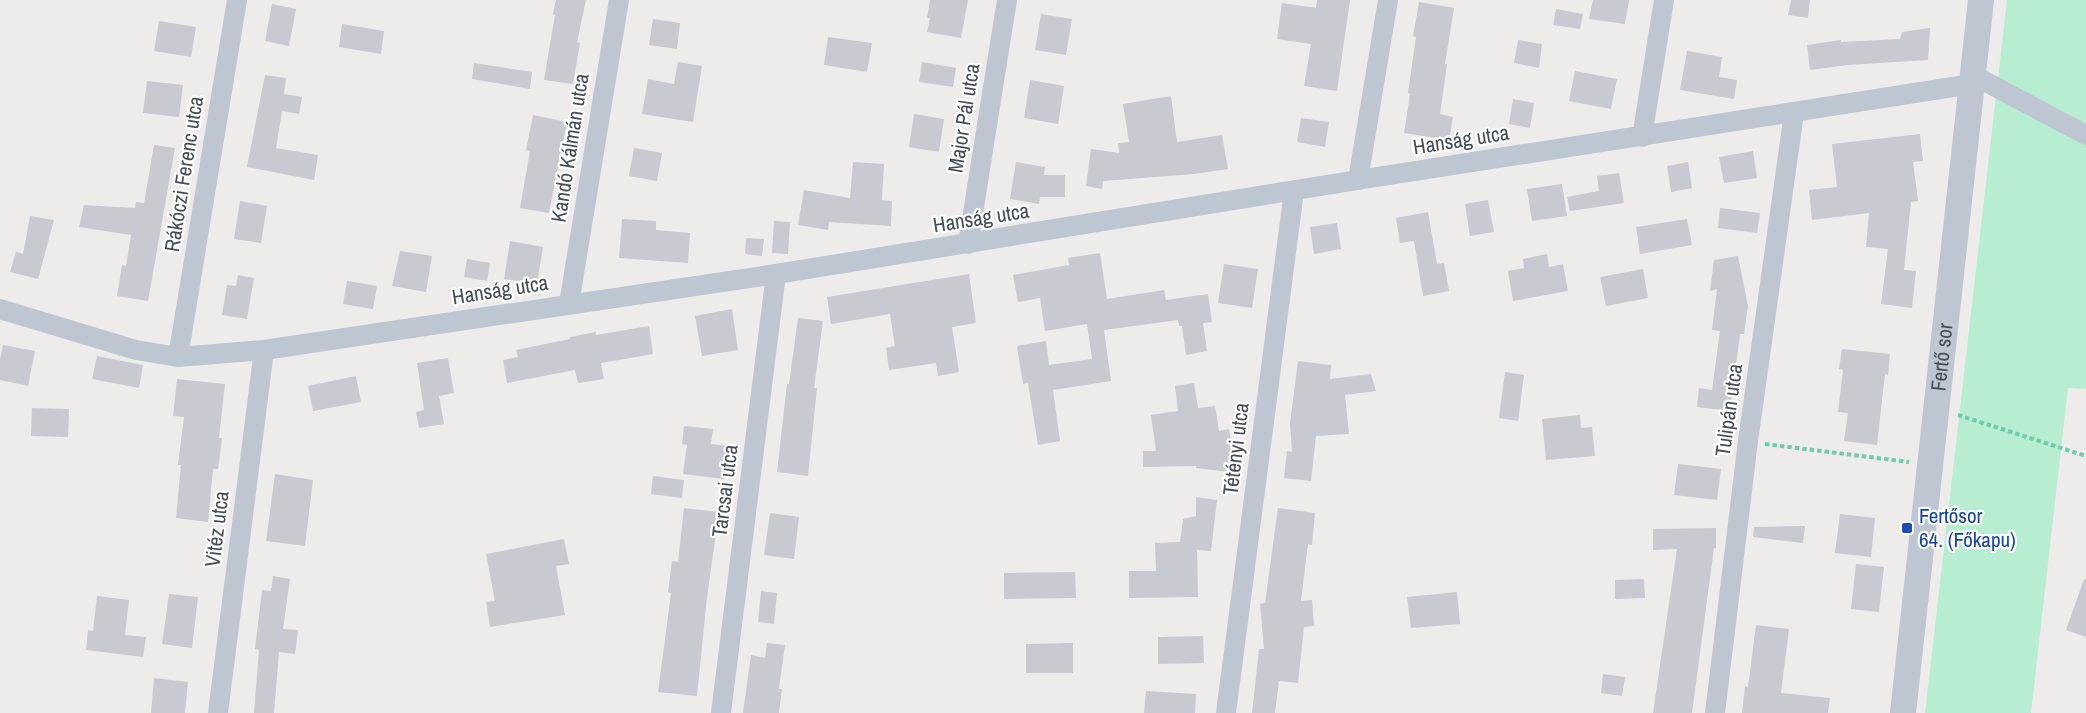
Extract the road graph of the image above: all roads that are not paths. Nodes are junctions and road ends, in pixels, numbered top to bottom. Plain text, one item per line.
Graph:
1 (237, 0) edge
2 (619, 0) edge
3 (1007, 0) edge
4 (1389, 0) edge
5 (1664, 0) edge
6 (1981, 0) edge
7 (1972, 80) junction
8 (1794, 113) junction
9 (2086, 135) edge
10 (1642, 137) junction
11 (1358, 180) junction
12 (1294, 191) junction
13 (968, 244) junction
14 (776, 274) junction
15 (569, 304) junction
16 (0, 309) edge
17 (264, 350) junction
18 (178, 357) junction
19 (218, 713) edge
20 (721, 713) edge
21 (1226, 713) edge
22 (1714, 713) edge
23 (1903, 713) edge

1 - 18 street, Rákóczi Ferenc utca
2 - 15 street, Kandó Kálmán utca
3 - 13 street, Major Pál utca
4 - 11 street
5 - 10 street
6 - 7 street, Fertő sor
7 - 8 street, Hanság utca
7 - 9 street
7 - 23 street, Fertő sor
8 - 10 street, Hanság utca
8 - 22 street, Tulipán utca
10 - 11 street, Hanság utca
11 - 12 street, Hanság utca
12 - 13 street, Hanság utca
12 - 21 street, Tétényi utca
13 - 14 street, Hanság utca
14 - 15 street, Hanság utca
14 - 20 street, Tarcsai utca
15 - 17 street, Hanság utca
16 - 18 street, Hanság utca
17 - 18 street, Hanság utca
17 - 19 street, Vitéz utca

